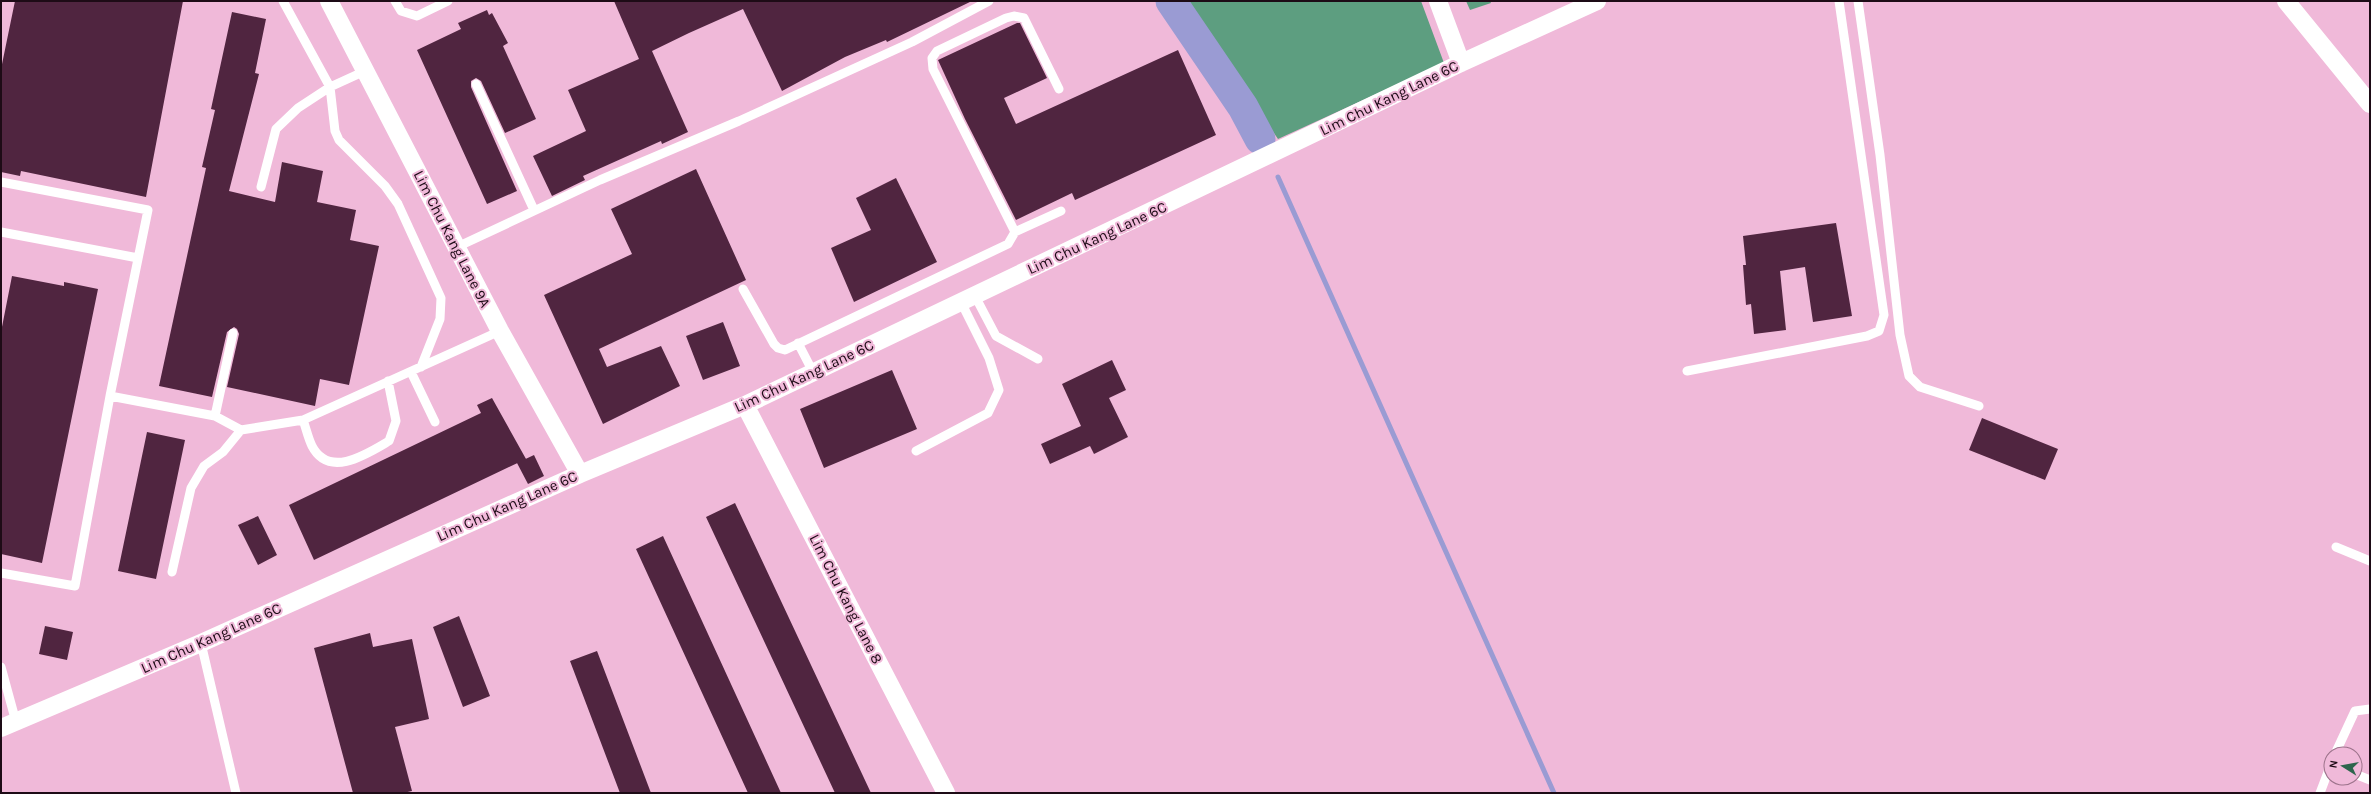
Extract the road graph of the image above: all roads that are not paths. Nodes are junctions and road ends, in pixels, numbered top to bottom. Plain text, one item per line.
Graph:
1 (283, 1) edge
2 (329, 1) edge
3 (395, 1) edge
4 (448, 1) edge
5 (989, 1) edge
6 (1438, 1) edge
7 (1597, 1) edge
8 (1839, 1) edge
9 (1858, 1) edge
10 (2286, 1) edge
11 (1461, 63) junction
12 (365, 71) junction
13 (476, 84) dead end
14 (330, 87) junction
15 (1059, 89) dead end
16 (2370, 104) edge
17 (1, 182) edge
18 (261, 186) dead end
19 (534, 210) junction
20 (1061, 211) dead end
21 (1, 232) edge
22 (1015, 232) junction
23 (456, 248) junction
24 (138, 258) junction
25 (742, 289) dead end
26 (968, 299) junction
27 (500, 330) junction
28 (233, 333) dead end
29 (798, 343) junction
30 (1038, 359) dead end
31 (421, 367) junction
32 (1687, 371) dead end
33 (410, 372) junction
34 (813, 372) junction
35 (388, 381) junction
36 (110, 396) junction
37 (745, 405) junction
38 (1979, 406) dead end
39 (215, 416) junction
40 (303, 420) junction
41 (435, 422) dead end
42 (241, 430) junction
43 (916, 451) dead end
44 (580, 474) junction
45 (2336, 547) dead end
46 (2370, 561) edge
47 (1, 572) edge
48 (172, 572) dead end
49 (201, 643) junction
50 (1, 667) edge
51 (2370, 709) edge
52 (9, 725) edge
53 (2340, 746) edge
54 (236, 793) edge
55 (946, 793) edge

1 - 14 lane
2 - 12 street, Lim Chu Kang Lane 9A
3 - 4 lane
5 - 19 lane
6 - 11 street
7 - 11 street, Lim Chu Kang Lane 6C
8 - 32 lane
9 - 38 lane
10 - 16 street
11 - 26 street, Lim Chu Kang Lane 6C
12 - 14 lane
12 - 23 street, Lim Chu Kang Lane 9A
13 - 19 lane
14 - 18 lane
14 - 31 lane
15 - 22 lane
17 - 24 lane
19 - 23 lane
20 - 22 lane
21 - 24 lane
22 - 29 lane
23 - 27 street, Lim Chu Kang Lane 9A
24 - 36 lane
25 - 29 lane
26 - 30 lane
26 - 34 street, Lim Chu Kang Lane 6C
26 - 43 lane
27 - 31 lane
27 - 44 street, Lim Chu Kang Lane 9A
28 - 39 lane
29 - 34 lane
31 - 33 lane
33 - 35 lane
33 - 41 lane
34 - 37 street, Lim Chu Kang Lane 6C
35 - 40 lane
35 - 40 lane
36 - 39 lane
36 - 47 lane
37 - 44 street, Lim Chu Kang Lane 6C
37 - 55 street, Lim Chu Kang Lane 8
39 - 42 lane
40 - 42 lane
42 - 48 lane
44 - 49 street, Lim Chu Kang Lane 6C
45 - 46 lane
49 - 52 street, Lim Chu Kang Lane 6C
49 - 54 lane
50 - 52 lane
51 - 53 lane

